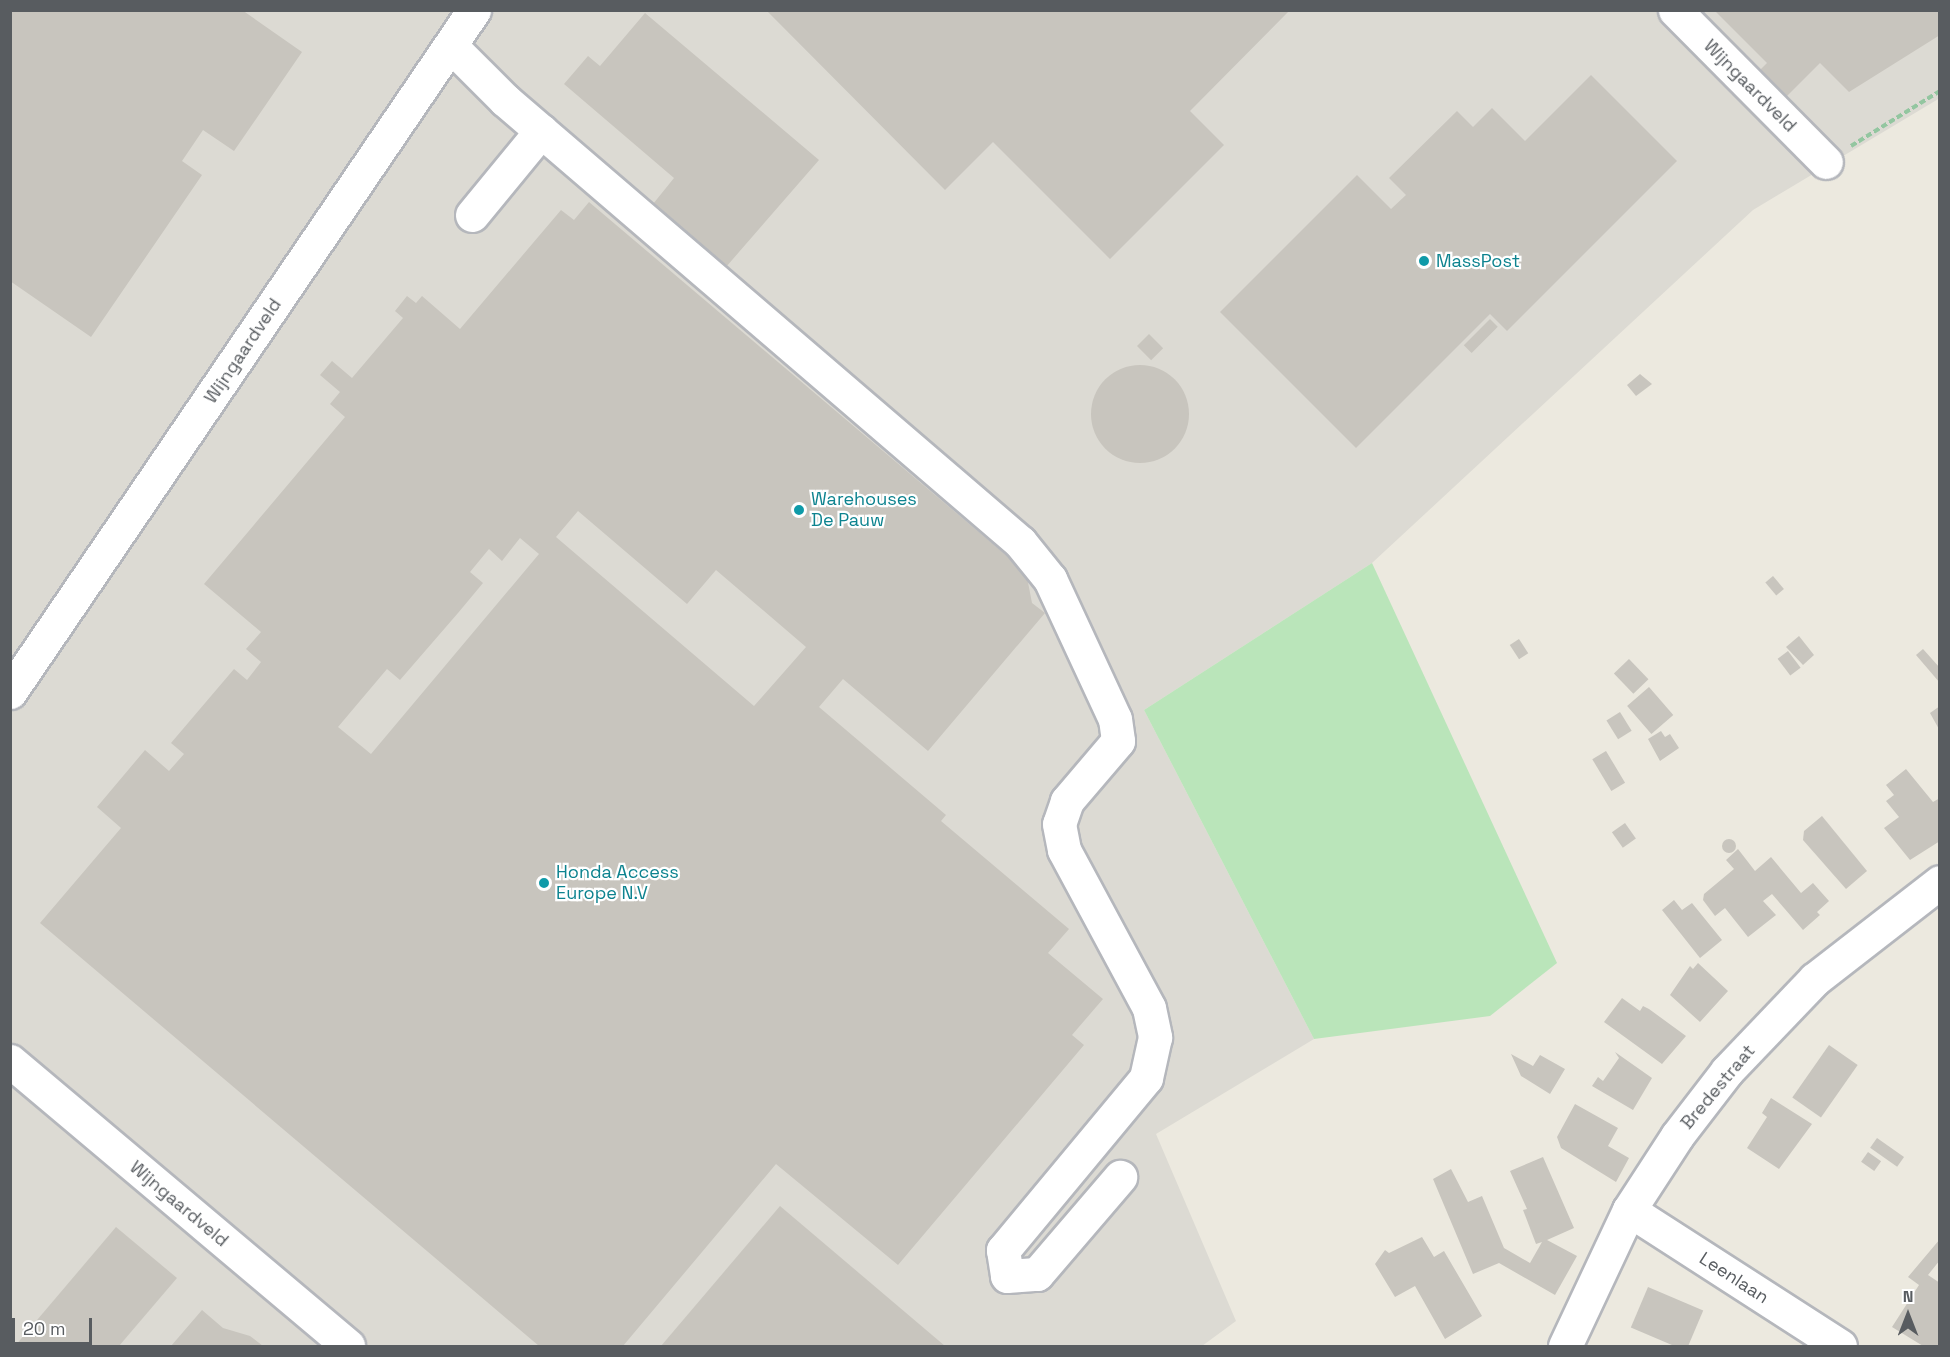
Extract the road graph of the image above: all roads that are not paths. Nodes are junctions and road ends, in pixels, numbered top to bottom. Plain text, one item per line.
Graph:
1 (474, 10) edge
2 (1675, 10) edge
3 (451, 45) junction
4 (541, 131) junction
5 (1826, 162) road end
6 (472, 215) dead end
7 (10, 692) edge
8 (1940, 882) edge
9 (10, 1061) edge
10 (1120, 1177) dead end
11 (1629, 1210) junction
12 (348, 1347) edge
13 (1565, 1347) edge
14 (1840, 1347) edge

1 - 3 street, Wijngaardveld
2 - 5 street, Wijngaardveld
3 - 4 street
3 - 7 street, Wijngaardveld
4 - 6 street
4 - 10 street
8 - 11 street, Bredestraat
9 - 12 street, Wijngaardveld
11 - 13 street, Bredestraat
11 - 14 street, Leenlaan

